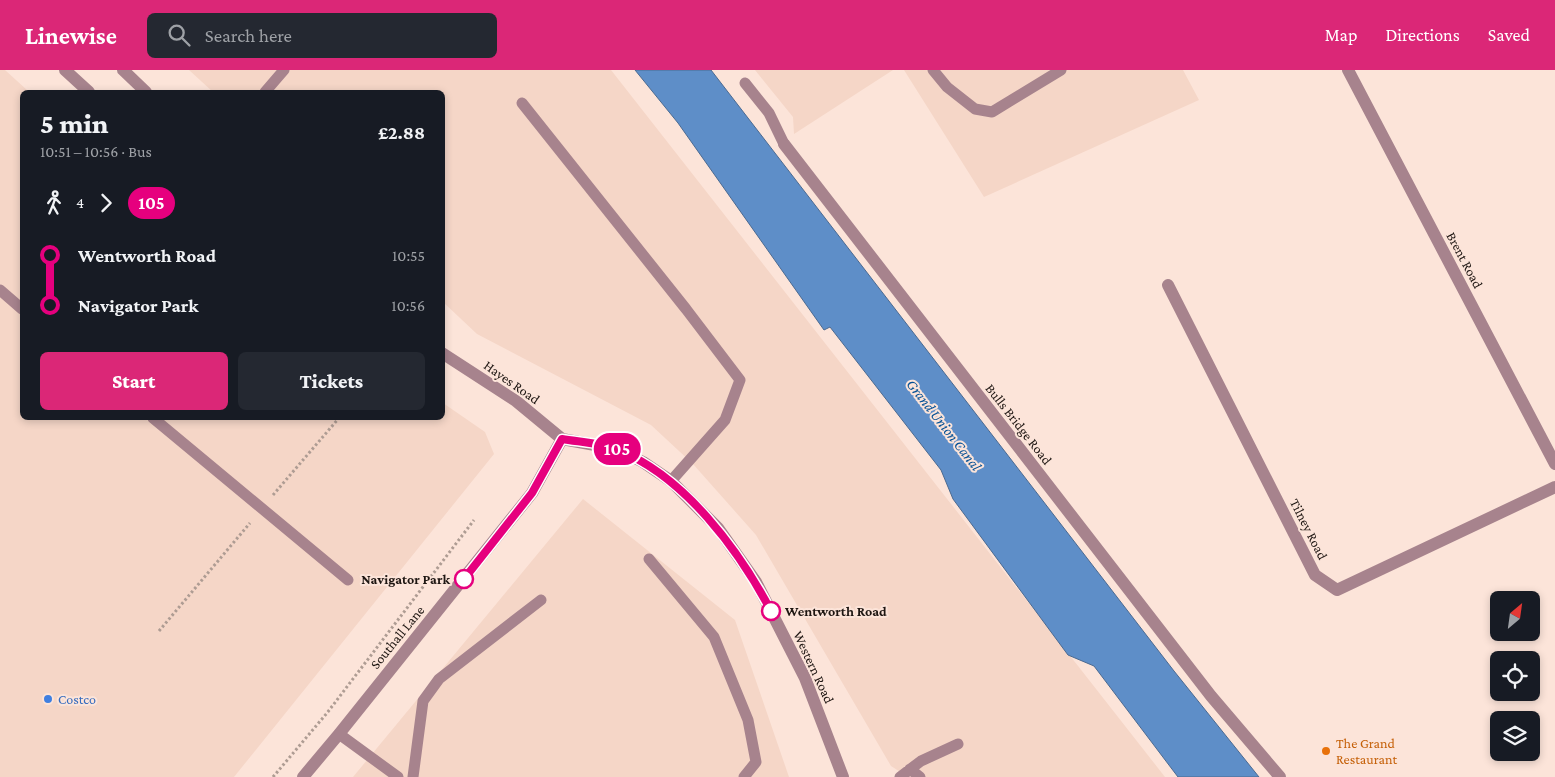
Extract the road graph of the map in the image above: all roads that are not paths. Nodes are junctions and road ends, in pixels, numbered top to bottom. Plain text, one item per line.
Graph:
1 (65, 70) edge
2 (123, 70) edge
3 (284, 70) edge
4 (933, 70) edge
5 (1061, 70) edge
6 (1348, 70) edge
7 (745, 83) dead end
8 (87, 90) edge
9 (144, 90) edge
10 (267, 90) edge
11 (522, 103) dead end
12 (784, 144) joint
13 (1168, 285) dead end
14 (0, 290) edge
15 (20, 307) edge
16 (445, 355) edge
17 (155, 420) edge
18 (562, 439) junction
19 (1555, 464) edge
20 (671, 481) junction
21 (1555, 487) edge
22 (649, 560) dead end
23 (348, 580) dead end
24 (541, 600) dead end
25 (339, 734) junction
26 (958, 744) dead end
27 (910, 769) junction
28 (303, 777) edge
29 (398, 777) edge
30 (413, 777) edge
31 (744, 777) edge
32 (843, 777) edge
33 (900, 777) edge
34 (920, 777) edge
35 (1280, 777) edge

1 - 8 street
2 - 9 street
3 - 10 lane
4 - 5 lane
6 - 19 street, Brent Road
7 - 12 lane, Bulls Bridge Road
11 - 20 lane
12 - 35 street, Bulls Bridge Road
13 - 21 street, Tilney Road
14 - 15 lane
16 - 18 street, Hayes Road
17 - 23 lane
18 - 20 street, Western Road
18 - 25 street, Southall Lane
20 - 32 street, Western Road
22 - 31 lane
24 - 30 lane
25 - 28 street, Southall Lane
25 - 29 lane
26 - 27 lane
27 - 33 lane
27 - 34 lane

